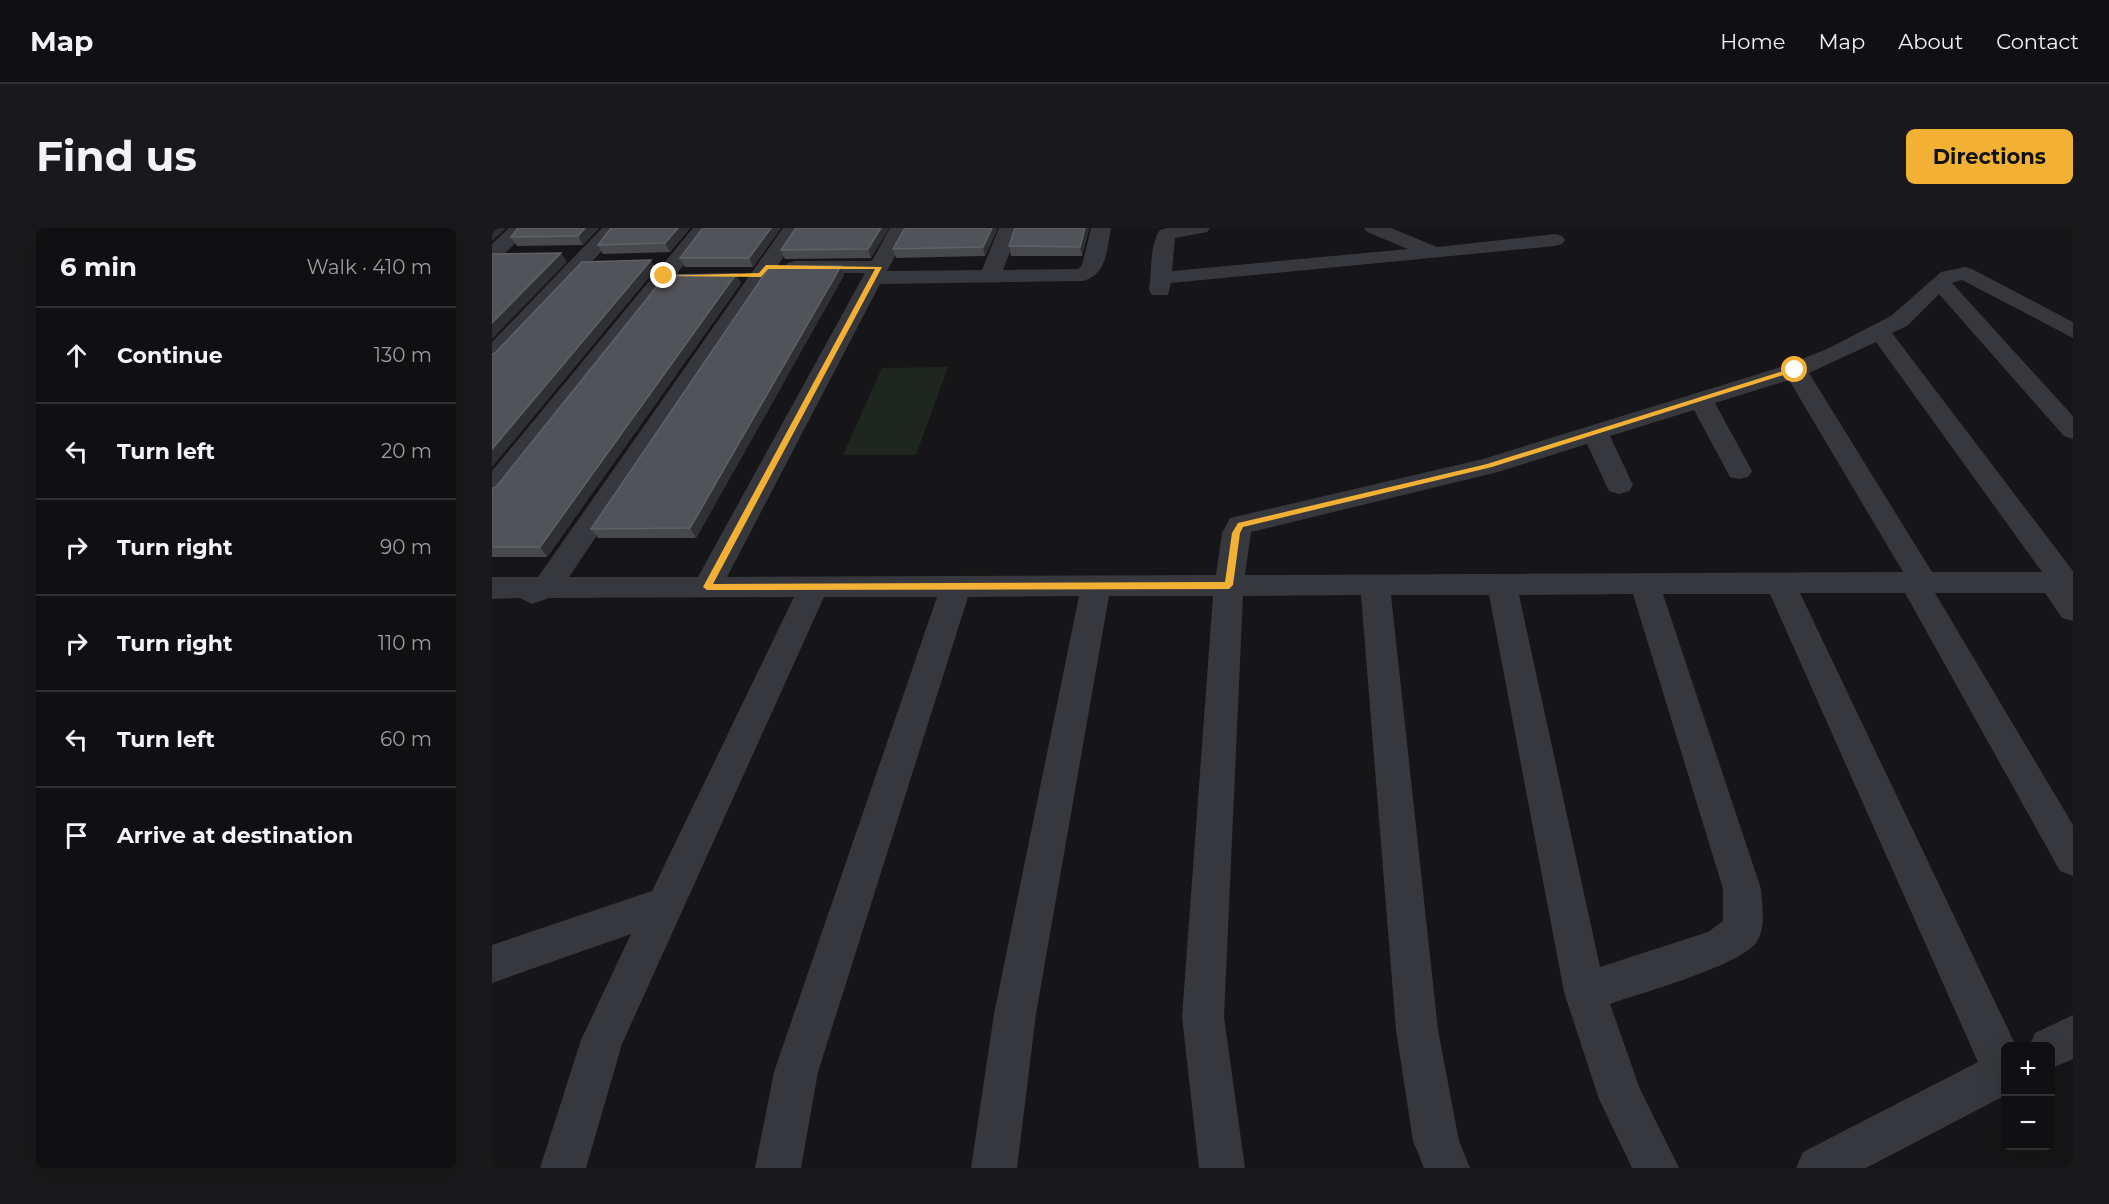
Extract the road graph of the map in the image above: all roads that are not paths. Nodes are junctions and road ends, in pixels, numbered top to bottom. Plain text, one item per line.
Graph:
1 (521, 228) edge
2 (613, 228) edge
3 (703, 228) edge
4 (793, 228) edge
5 (900, 228) edge
6 (1009, 228) edge
7 (1101, 228) edge
8 (1200, 228) edge
9 (1374, 228) edge
10 (1555, 240) dead end
11 (1435, 253) junction
12 (524, 254) edge
13 (557, 254) edge
14 (585, 258) junction
15 (645, 261) edge
16 (613, 262) edge
17 (676, 271) junction
18 (755, 272) junction
19 (876, 273) junction
20 (990, 276) junction
21 (1940, 282) junction
22 (1879, 331) junction
23 (2073, 331) edge
24 (492, 356) edge
25 (1795, 370) junction
26 (1702, 401) junction
27 (2073, 431) edge
28 (1596, 434) junction
29 (1739, 471) dead end
30 (1619, 485) dead end
31 (492, 489) edge
32 (1780, 583) junction
33 (1919, 583) junction
34 (1645, 584) junction
35 (1229, 585) junction
36 (1375, 585) junction
37 (1502, 585) junction
38 (956, 586) junction
39 (1096, 586) junction
40 (707, 587) junction
41 (814, 587) junction
42 (492, 588) edge
43 (546, 588) junction
44 (2066, 589) edge
45 (492, 607) edge
46 (2073, 859) edge
47 (666, 904) junction
48 (492, 964) edge
49 (1585, 992) junction
50 (2073, 1036) edge
51 (2055, 1045) edge
52 (2001, 1063) edge
53 (2001, 1074) edge
54 (563, 1168) edge
55 (778, 1168) edge
56 (994, 1168) edge
57 (1222, 1168) edge
58 (1447, 1168) edge
59 (1656, 1168) edge
60 (1819, 1168) edge

1 - 12 street
2 - 14 street
3 - 17 street
4 - 18 street
5 - 19 street
6 - 20 street
7 - 20 street
8 - 11 street
9 - 11 street
10 - 11 street
13 - 14 street
14 - 16 street
14 - 24 street
15 - 17 street
17 - 31 street
18 - 19 street
18 - 43 street
19 - 20 street
19 - 40 street
21 - 22 street
21 - 23 street
21 - 27 street
22 - 25 street
22 - 44 street
25 - 26 street
25 - 33 street
26 - 28 street
26 - 29 street
28 - 30 street
28 - 35 street
32 - 33 street
32 - 34 street
32 - 52 street
33 - 44 street
33 - 46 street
34 - 37 street
34 - 49 street
35 - 36 street
35 - 39 street
35 - 57 street
36 - 37 street
36 - 58 street
37 - 49 street
38 - 39 street
38 - 41 street
38 - 55 street
39 - 56 street
40 - 41 street
40 - 43 street
41 - 47 street
42 - 43 street
43 - 45 street
47 - 48 street
47 - 54 street
49 - 59 street
50 - 51 street
53 - 60 street

